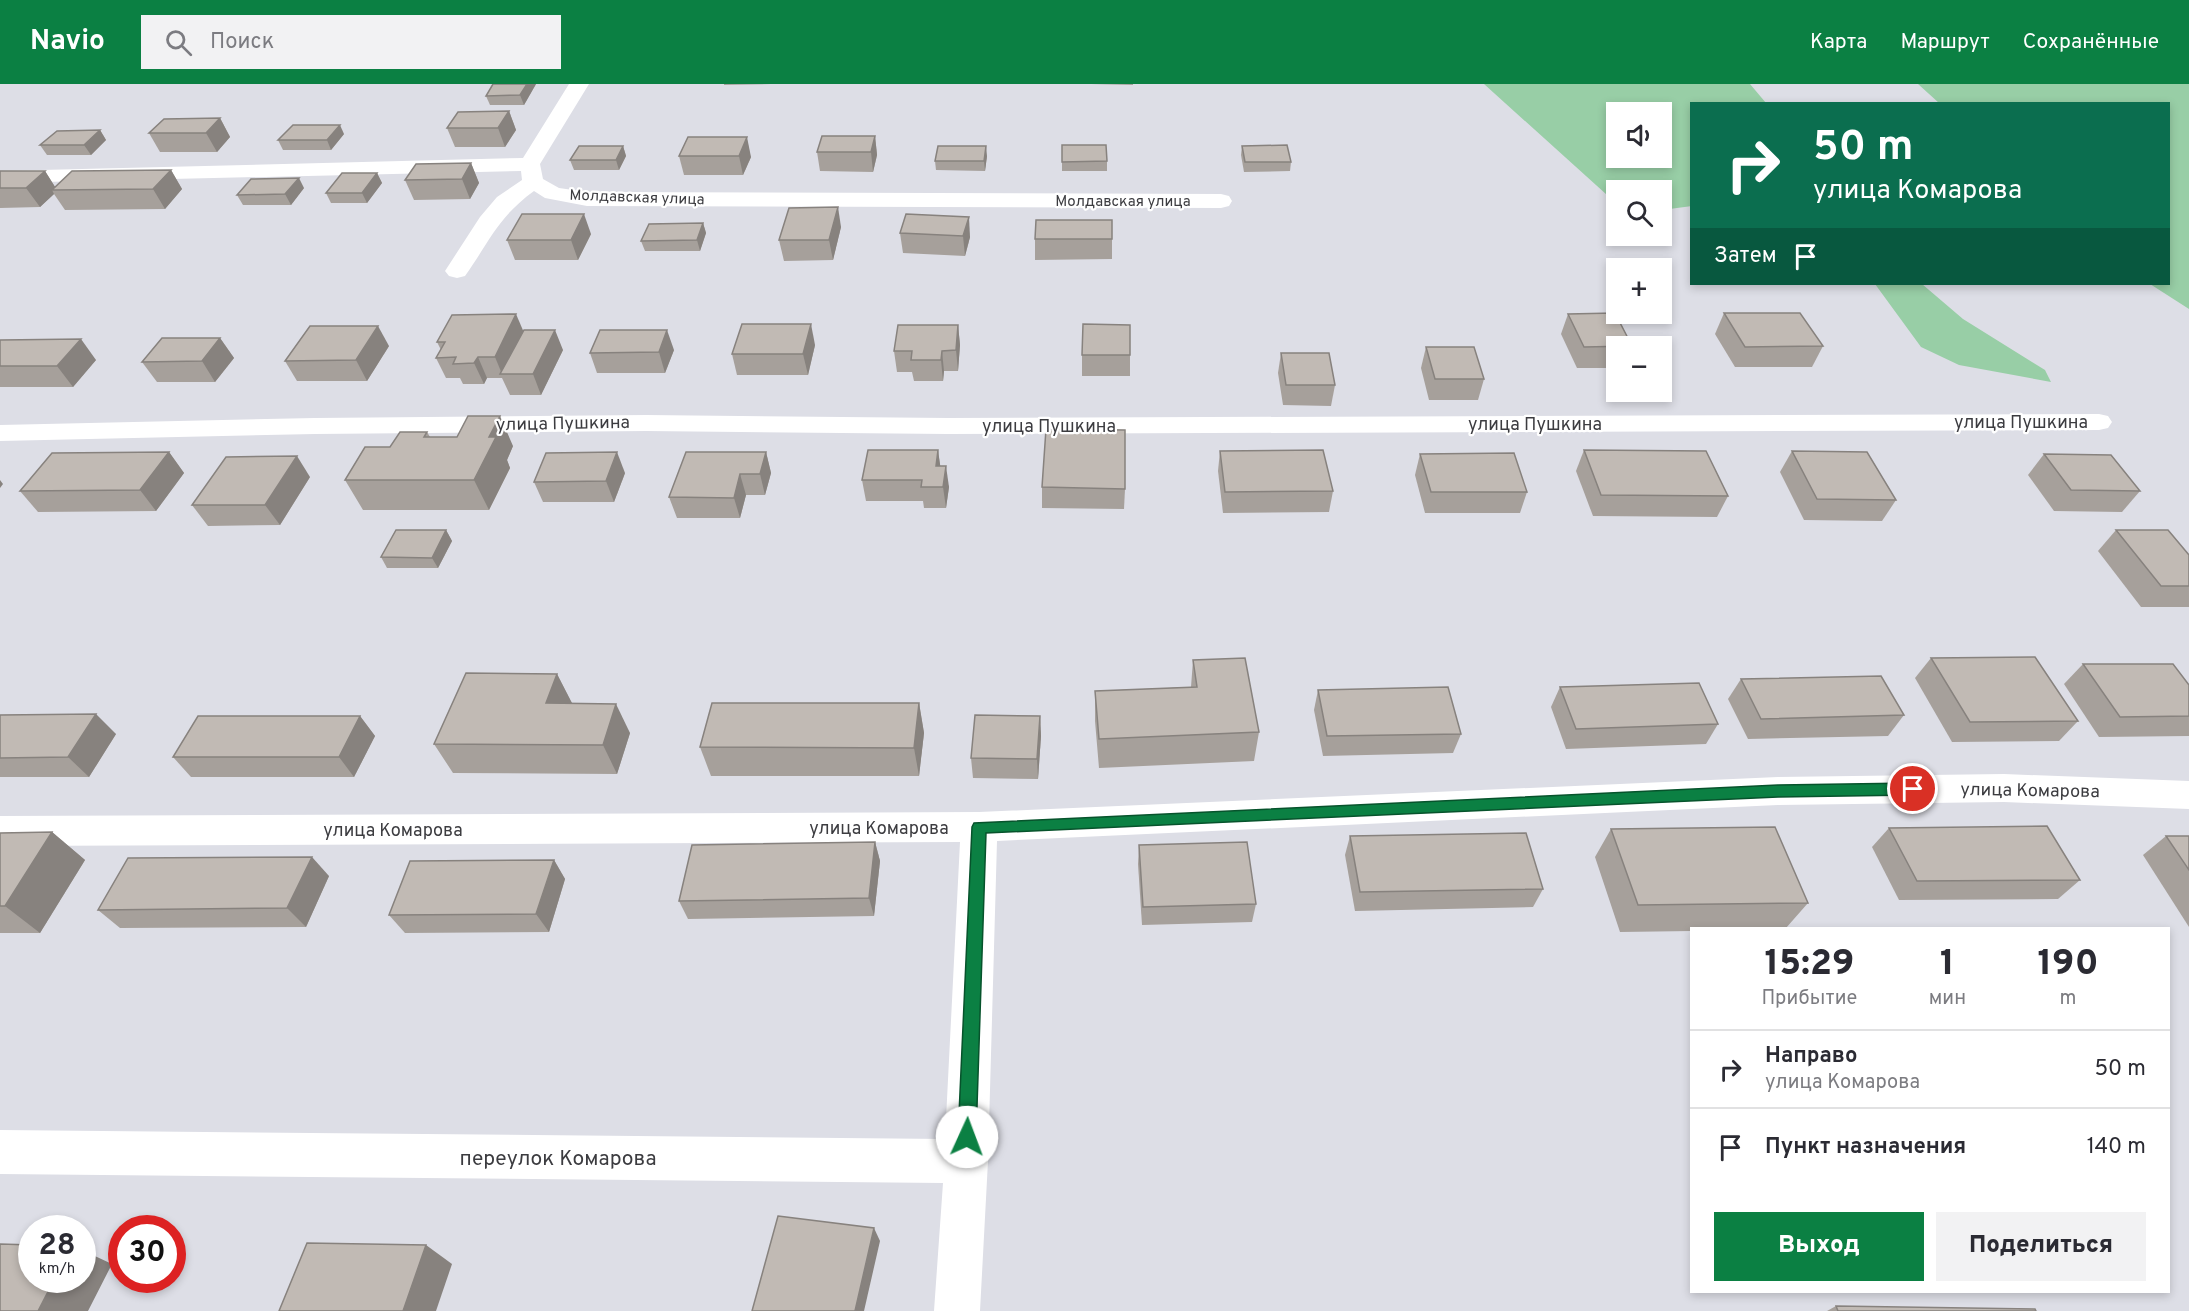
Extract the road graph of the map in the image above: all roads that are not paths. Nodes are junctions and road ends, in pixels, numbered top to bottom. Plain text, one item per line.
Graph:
1 (579, 84) edge
2 (531, 173) junction
3 (0, 177) edge
4 (1221, 201) dead end
5 (457, 271) dead end
6 (2099, 422) dead end
7 (0, 433) edge
8 (2189, 795) edge
9 (979, 827) junction
10 (0, 831) edge
11 (0, 1152) edge
12 (966, 1161) junction
13 (957, 1311) edge

1 - 2 street
2 - 3 street, Молдавская улица
2 - 4 street, Молдавская улица
2 - 5 street
6 - 7 street, улица Пушкина
8 - 9 street, улица Комарова
9 - 10 street, улица Комарова
9 - 12 street
11 - 12 street, переулок Комарова
12 - 13 street

